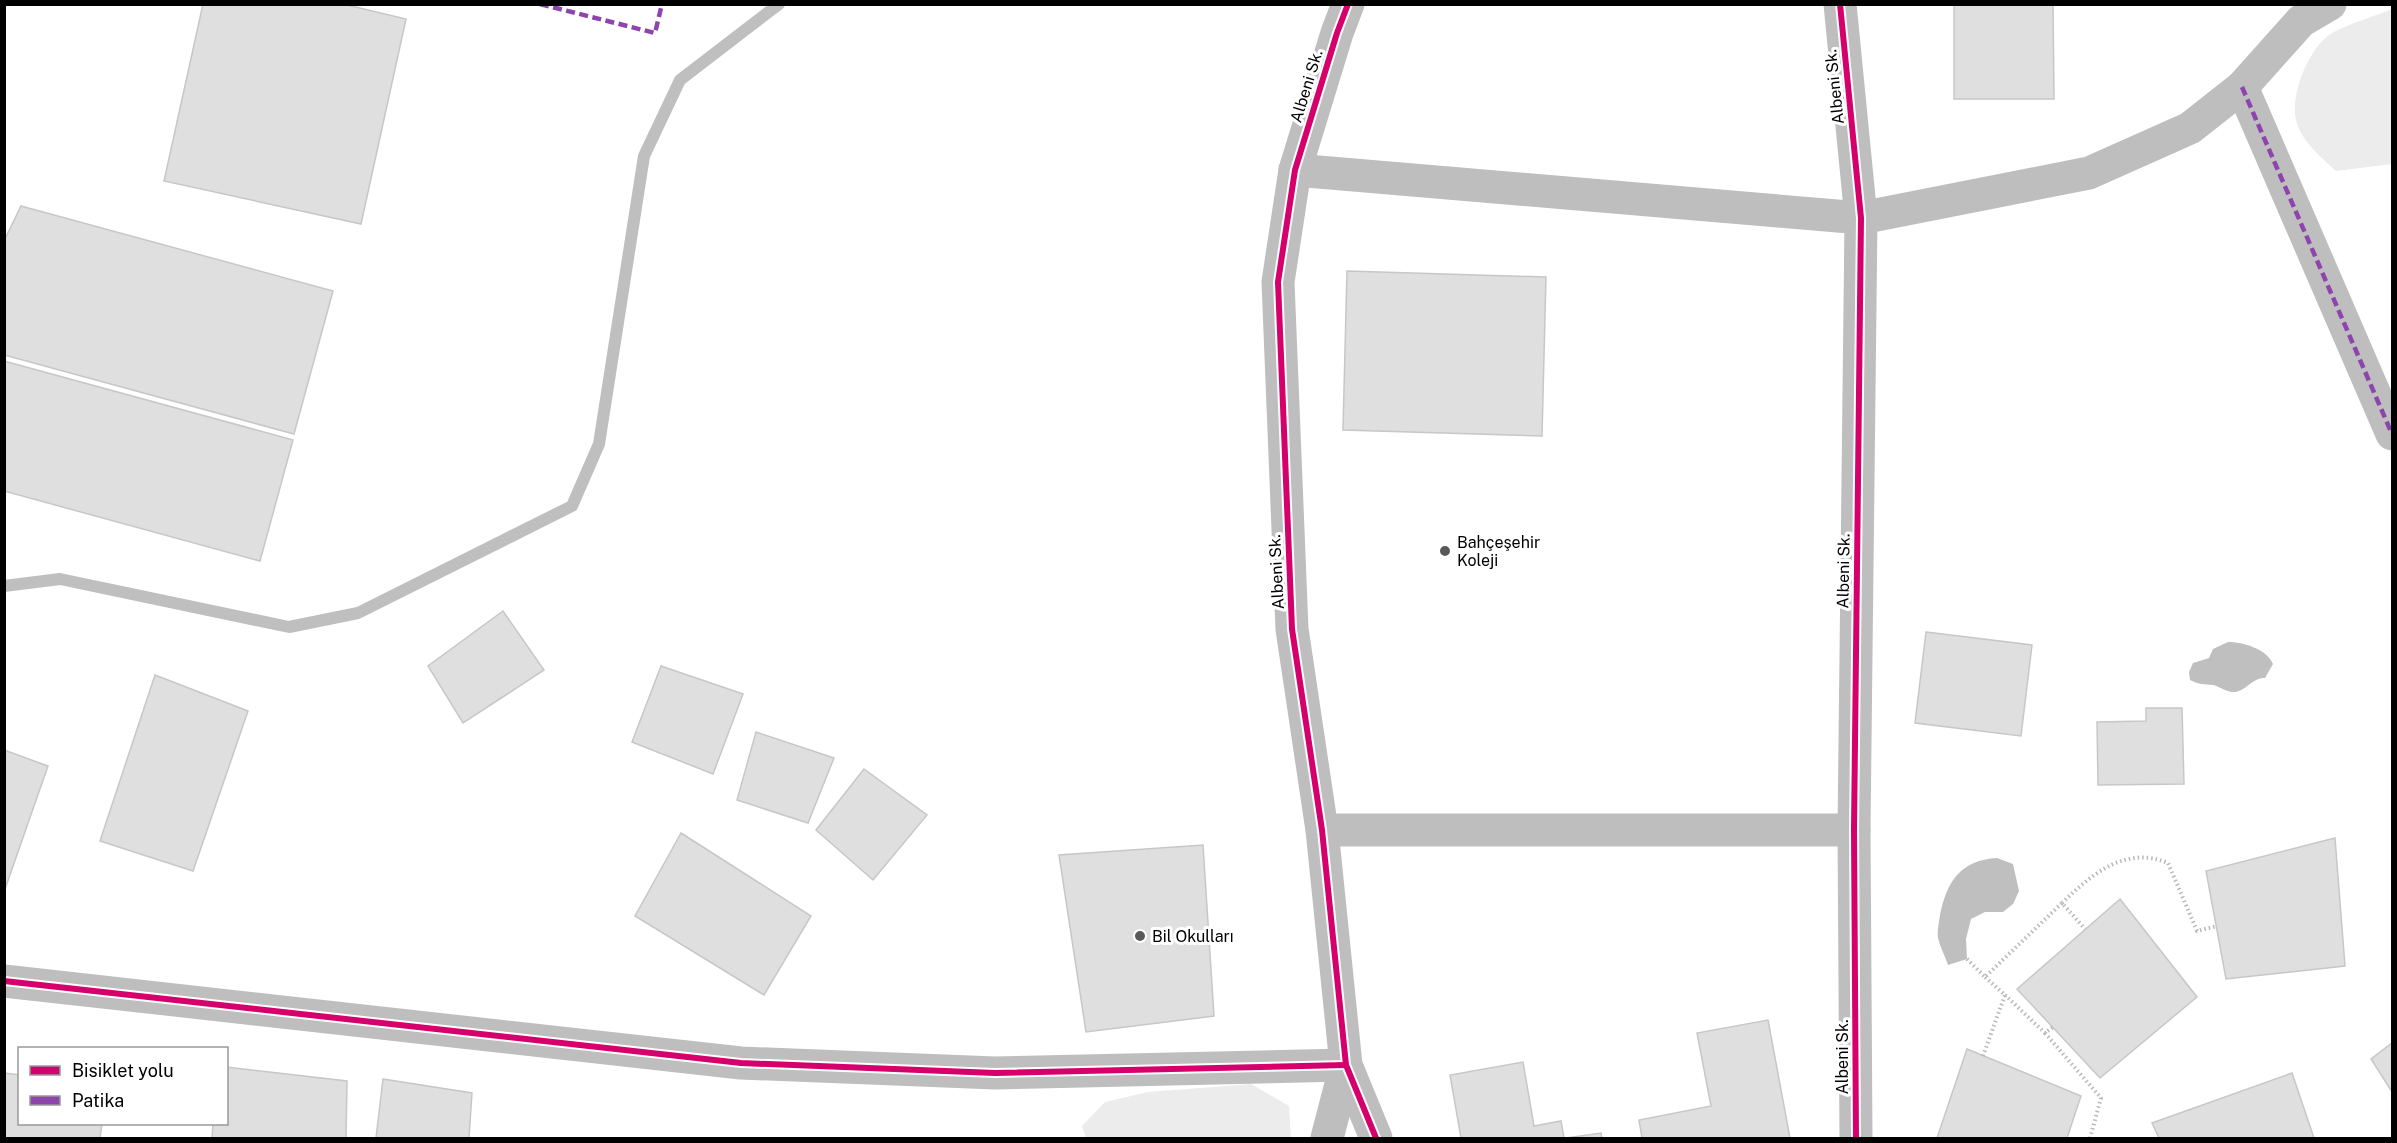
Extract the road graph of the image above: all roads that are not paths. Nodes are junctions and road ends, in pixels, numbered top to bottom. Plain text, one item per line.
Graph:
1 (1348, 4) edge
2 (1840, 4) edge
3 (2330, 4) edge
4 (2242, 87) junction
5 (1295, 170) junction
6 (1861, 218) junction
7 (2392, 434) edge
8 (1322, 830) junction
9 (1854, 830) junction
10 (4, 981) edge
11 (1346, 1065) junction
12 (1327, 1138) edge
13 (1376, 1138) edge
14 (1856, 1138) edge

1 - 5 street, Albeni Sk.
2 - 6 street, Albeni Sk.
3 - 4 street
4 - 6 street
4 - 7 street
5 - 6 street
5 - 8 street, Albeni Sk.
6 - 9 street, Albeni Sk.
8 - 9 street
8 - 11 street, Albeni Sk.
9 - 14 street, Albeni Sk.
10 - 11 street
11 - 12 street, Albeni Sk.
11 - 13 street, Albeni Sk.

